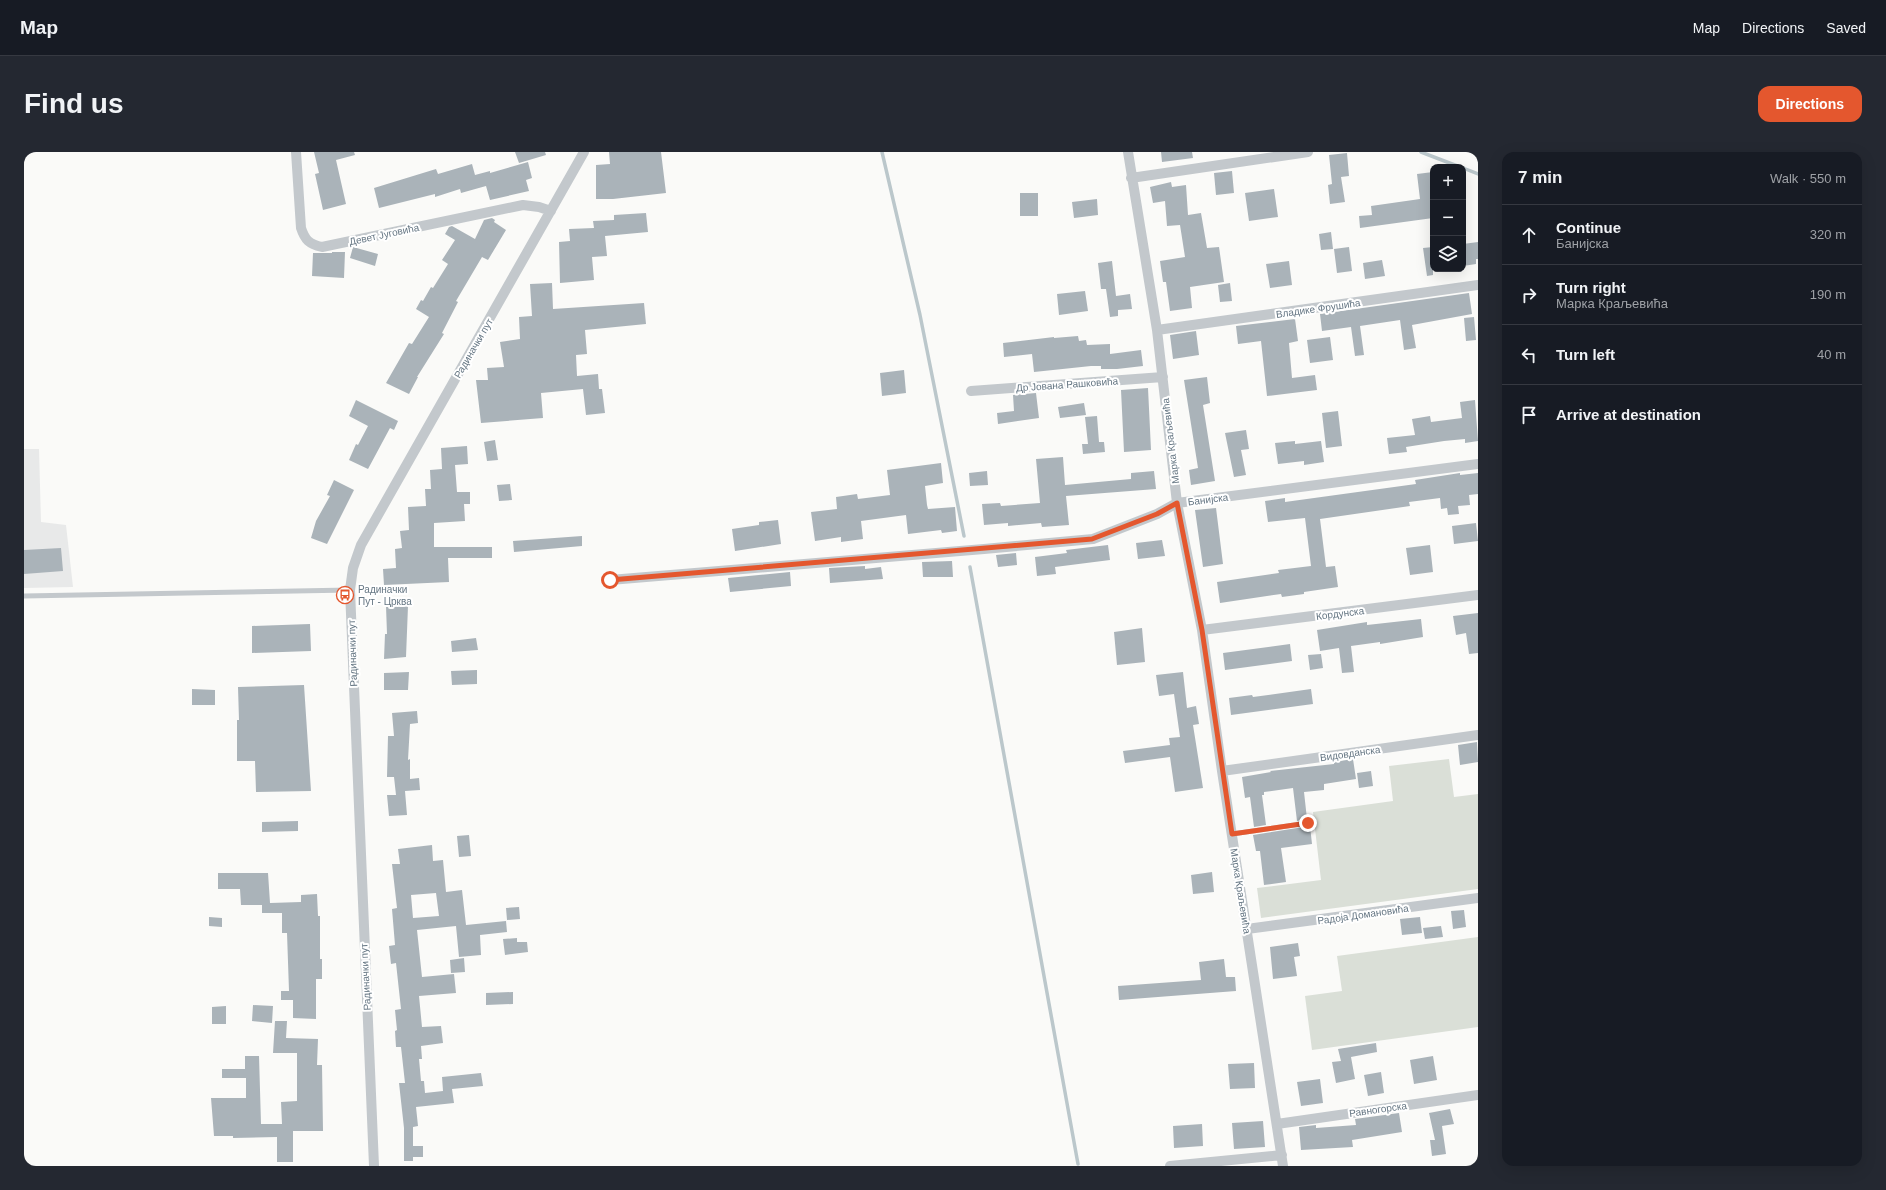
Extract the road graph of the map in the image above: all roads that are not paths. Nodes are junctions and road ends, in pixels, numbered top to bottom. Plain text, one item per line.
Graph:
1 (296, 152) edge
2 (584, 152) edge
3 (1128, 152) edge
4 (1308, 152) edge
5 (1131, 178) junction
6 (551, 211) junction
7 (1478, 285) edge
8 (1157, 330) junction
9 (1162, 377) junction
10 (971, 391) dead end
11 (1478, 464) edge
12 (1177, 503) junction
13 (610, 580) dead end
14 (350, 590) junction
15 (1478, 595) edge
16 (24, 596) edge
17 (1202, 630) junction
18 (1478, 735) edge
19 (1222, 771) junction
20 (1308, 823) dead end
21 (1232, 834) junction
22 (1478, 898) edge
23 (1248, 929) junction
24 (1478, 1095) edge
25 (1277, 1124) junction
26 (1282, 1155) junction
27 (374, 1166) edge
28 (1170, 1166) edge
29 (1283, 1166) edge

1 - 6 street, Девет Југовића
2 - 6 street, Радиначки пут
3 - 5 street, Марка Краљевића
4 - 5 street
5 - 8 street, Марка Краљевића
6 - 14 street, Радиначки пут
7 - 8 street, Владике Фрушића
8 - 9 street, Марка Краљевића
9 - 10 street, Др Јована Рашковића
9 - 12 street, Марка Краљевића
11 - 12 street, Банијска
12 - 13 street, Банијска
12 - 17 street, Марка Краљевића
14 - 16 lane
14 - 27 street, Радиначки пут
15 - 17 street, Кордунска
17 - 19 street, Марка Краљевића
18 - 19 street, Видовданска
19 - 21 street, Марка Краљевића
20 - 21 lane
21 - 23 street, Марка Краљевића
22 - 23 street, Радоја Домановића
23 - 25 street, Марка Краљевића
24 - 25 street, Равногорска
25 - 26 street, Марка Краљевића
26 - 28 street
26 - 29 street, Марка Краљевића

